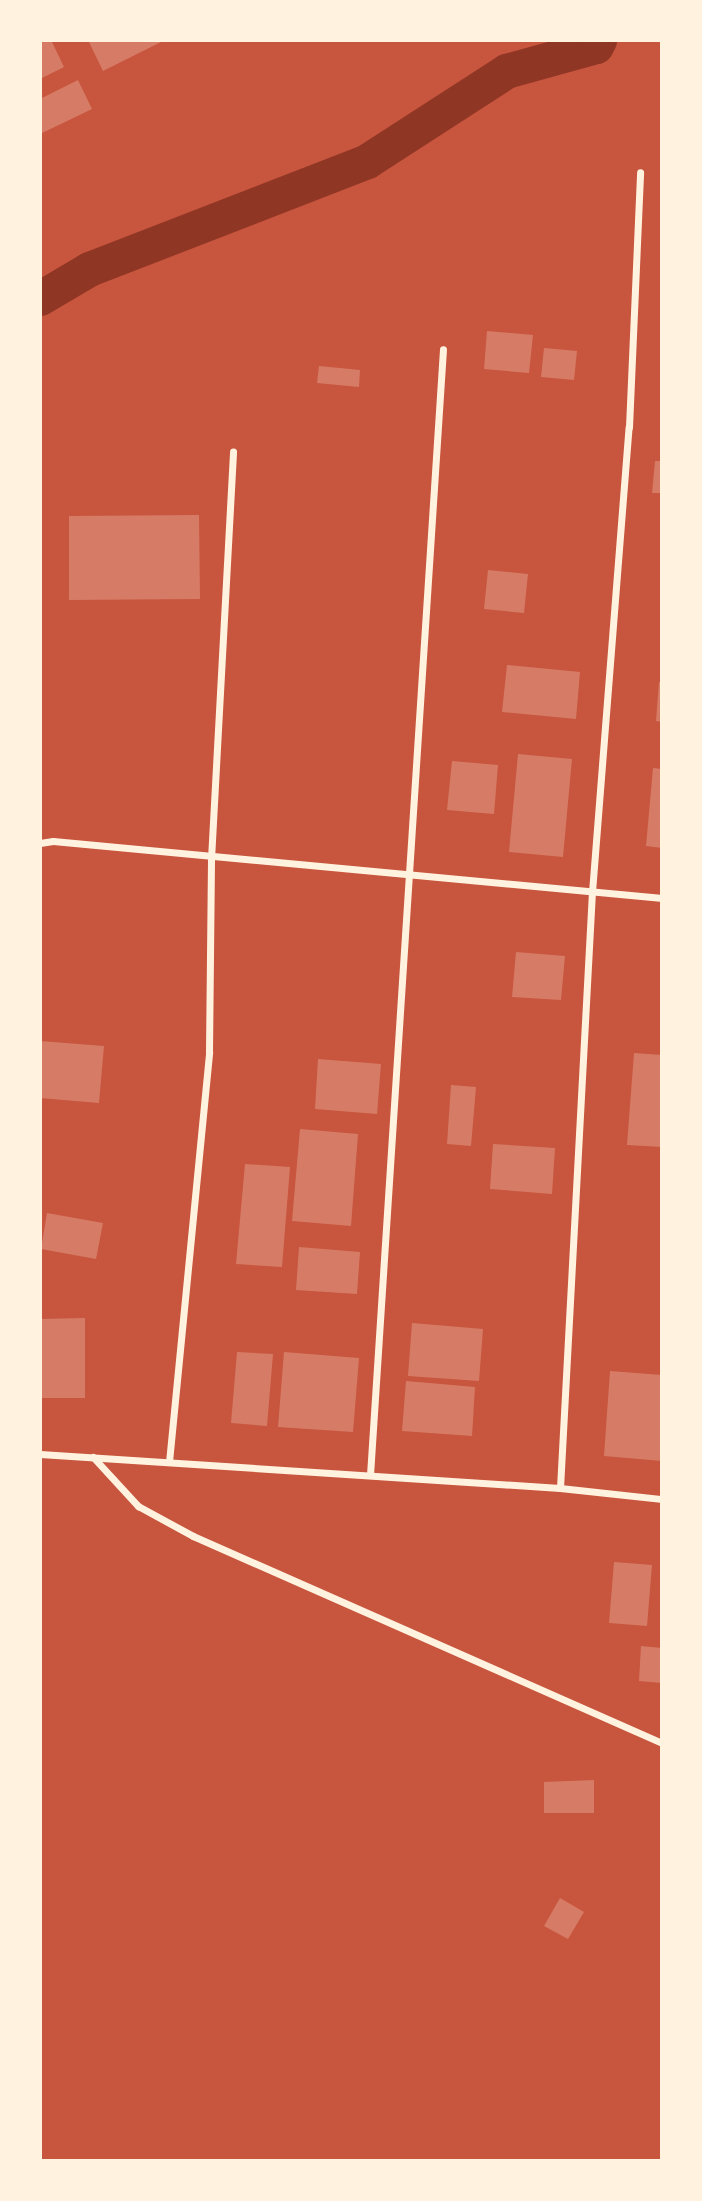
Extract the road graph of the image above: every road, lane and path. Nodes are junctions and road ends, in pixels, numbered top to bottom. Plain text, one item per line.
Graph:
1 (640, 172) dead end
2 (443, 349) dead end
3 (233, 452) dead end
4 (40, 843) edge
5 (211, 859) junction
6 (410, 875) junction
7 (592, 892) junction
8 (662, 898) edge
9 (40, 1454) edge
10 (93, 1457) junction
11 (169, 1462) junction
12 (370, 1475) junction
13 (560, 1488) junction
14 (662, 1499) edge
15 (662, 1743) edge

1 - 7 street
2 - 6 street
3 - 5 street
4 - 5 street
5 - 6 street
5 - 11 street
6 - 7 street
6 - 12 street
7 - 8 street
7 - 13 street
9 - 10 street
10 - 11 street
10 - 15 street
11 - 12 street
12 - 13 street
13 - 14 street

